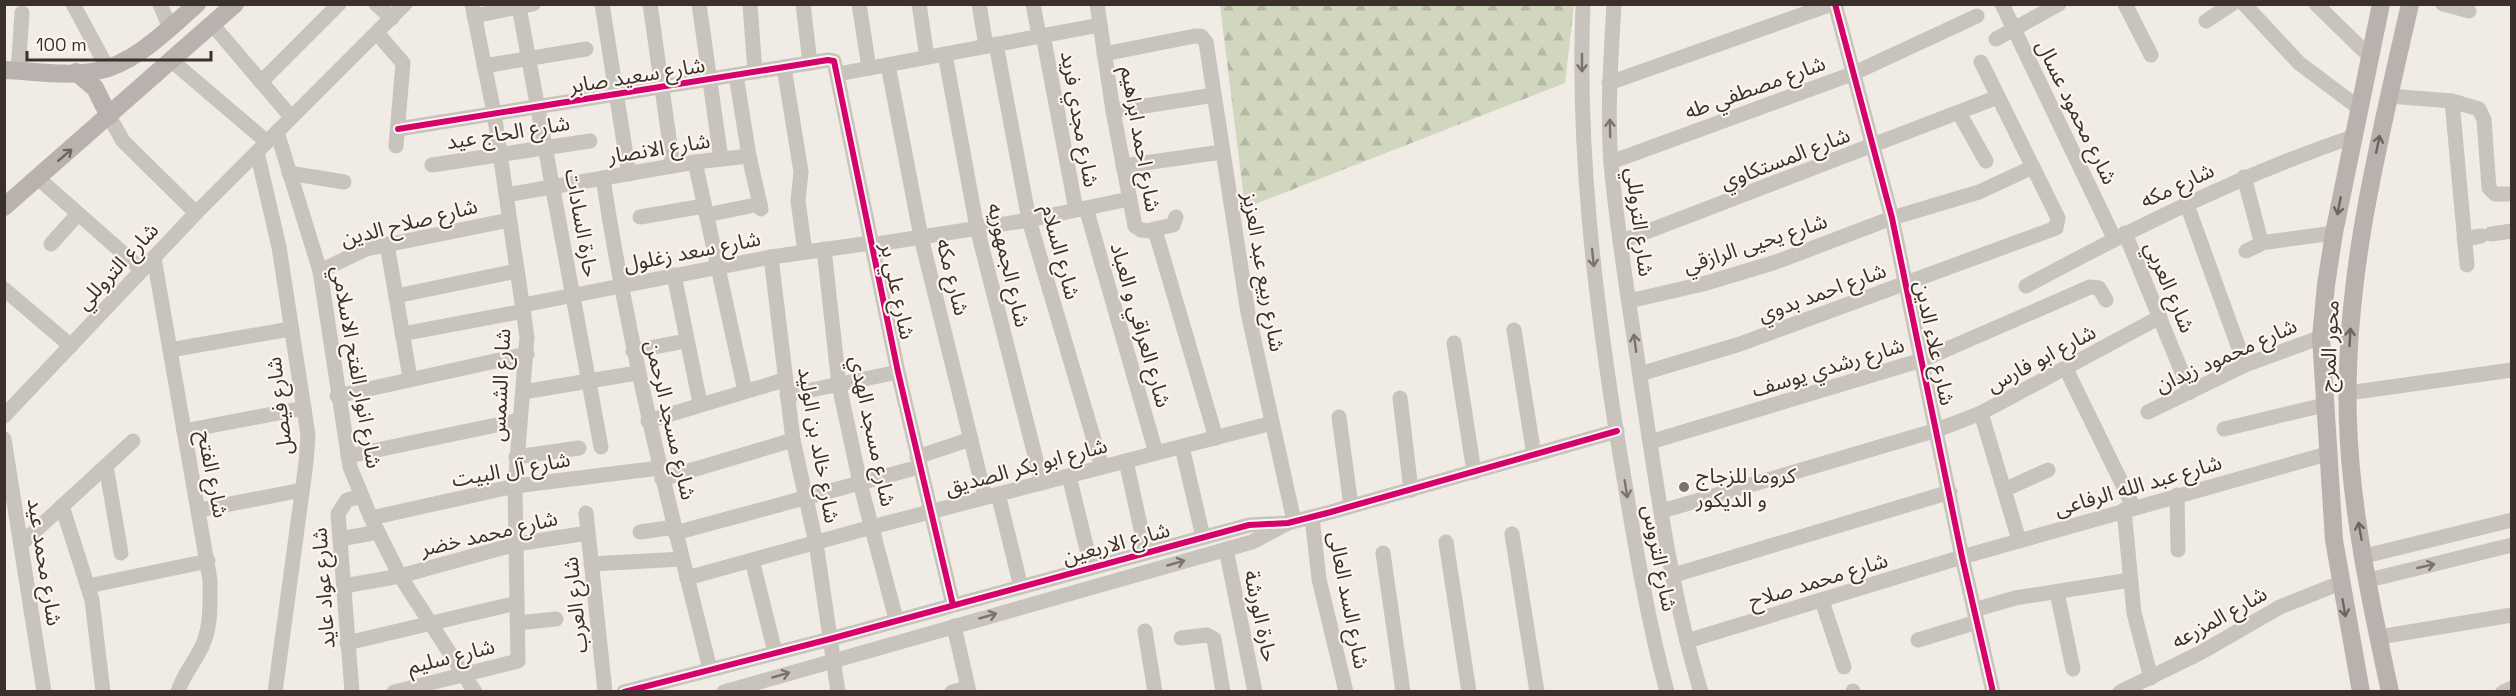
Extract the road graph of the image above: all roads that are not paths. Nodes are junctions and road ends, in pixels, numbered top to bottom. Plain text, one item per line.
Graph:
1 (73, 4) edge
2 (160, 4) edge
3 (197, 4) edge
4 (235, 4) edge
5 (339, 4) edge
6 (376, 4) edge
7 (405, 4) edge
8 (602, 4) edge
9 (650, 4) edge
10 (699, 4) edge
11 (750, 4) edge
12 (803, 4) edge
13 (859, 4) edge
14 (918, 4) edge
15 (979, 4) edge
16 (1033, 4) edge
17 (1097, 4) edge
18 (1583, 4) edge
19 (1614, 4) edge
20 (1833, 4) edge
21 (2002, 4) edge
22 (2125, 4) edge
23 (2232, 4) edge
24 (2244, 4) edge
25 (2316, 4) edge
26 (2381, 4) edge
27 (2410, 4) edge
28 (2443, 4) edge
29 (526, 6) edge
30 (2050, 7) edge
31 (473, 10) edge
32 (2469, 11) dead end
33 (22, 13) dead end
34 (1977, 16) dead end
35 (392, 18) junction
36 (2206, 21) dead end
37 (212, 24) junction
38 (1100, 25) junction
39 (170, 28) junction
40 (2015, 30) junction
41 (377, 33) junction
42 (1041, 36) junction
43 (1996, 39) dead end
44 (991, 45) junction
45 (586, 49) dead end
46 (134, 54) junction
47 (945, 54) junction
48 (1104, 54) junction
49 (2151, 55) dead end
50 (927, 57) junction
51 (2370, 57) junction
52 (530, 58) junction
53 (172, 61) junction
54 (1981, 62) dead end
55 (810, 63) junction
56 (888, 65) junction
57 (484, 66) junction
58 (784, 67) junction
59 (869, 68) junction
60 (108, 69) junction
61 (11, 71) edge
62 (76, 72) junction
63 (755, 72) junction
64 (838, 74) junction
65 (1852, 74) junction
66 (736, 75) junction
67 (151, 80) junction
68 (709, 80) junction
69 (261, 82) junction
70 (1609, 83) junction
71 (661, 88) junction
72 (1214, 95) junction
73 (616, 96) junction
74 (2389, 96) junction
75 (1998, 97) junction
76 (2452, 101) junction
77 (539, 106) junction
78 (2359, 108) junction
79 (1113, 111) junction
80 (494, 113) junction
81 (1959, 113) junction
82 (109, 116) junction
83 (291, 117) junction
84 (398, 129) junction
85 (2352, 137) junction
86 (590, 141) dead end
87 (266, 143) junction
88 (396, 146) dead end
89 (547, 147) junction
90 (1872, 147) junction
91 (1222, 152) junction
92 (500, 155) junction
93 (749, 156) junction
94 (721, 159) junction
95 (1986, 160) dead end
96 (695, 162) junction
97 (1611, 162) junction
98 (432, 165) dead end
99 (673, 166) junction
100 (1123, 166) junction
101 (2033, 167) junction
102 (289, 173) junction
103 (629, 174) junction
104 (2244, 177) junction
105 (38, 178) junction
106 (603, 178) junction
107 (344, 182) dead end
108 (555, 187) junction
109 (1615, 191) junction
110 (2511, 194) edge
111 (506, 195) junction
112 (1588, 198) junction
113 (1130, 199) junction
114 (2186, 202) junction
115 (4, 207) edge
116 (1081, 209) junction
117 (705, 211) junction
118 (196, 213) junction
119 (77, 214) junction
120 (640, 217) dead end
121 (1176, 217) dead end
122 (1892, 218) junction
123 (509, 220) junction
124 (1029, 220) junction
125 (977, 228) junction
126 (1150, 230) junction
127 (2511, 231) edge
128 (2334, 233) junction
129 (2120, 235) junction
130 (921, 237) junction
131 (2464, 239) junction
132 (1620, 242) junction
133 (2265, 242) junction
134 (51, 244) dead end
135 (387, 244) junction
136 (871, 244) junction
137 (824, 249) junction
138 (2246, 250) dead end
139 (805, 252) junction
140 (771, 257) junction
141 (154, 258) junction
142 (2467, 265) dead end
143 (718, 267) junction
144 (142, 270) junction
145 (320, 271) junction
146 (517, 271) junction
147 (674, 275) junction
148 (1906, 284) junction
149 (619, 286) junction
150 (2026, 286) dead end
151 (4, 289) edge
152 (573, 295) junction
153 (396, 296) junction
154 (2106, 300) dead end
155 (1629, 301) junction
156 (523, 308) junction
157 (2160, 317) junction
158 (290, 329) junction
159 (1514, 330) dead end
160 (402, 334) junction
161 (2322, 337) junction
162 (686, 341) junction
163 (1454, 343) dead end
164 (71, 346) junction
165 (170, 350) junction
166 (633, 351) junction
167 (527, 354) junction
168 (1922, 360) junction
169 (2245, 365) junction
170 (2066, 369) junction
171 (2511, 370) edge
172 (898, 372) junction
173 (637, 373) junction
174 (1640, 374) junction
175 (410, 378) junction
176 (588, 383) junction
177 (839, 385) junction
178 (785, 388) junction
179 (745, 391) junction
180 (523, 392) junction
181 (2190, 392) junction
182 (2348, 393) junction
183 (337, 396) junction
184 (1400, 398) dead end
185 (700, 403) junction
186 (2324, 405) junction
187 (304, 408) junction
188 (2148, 412) dead end
189 (1981, 413) junction
190 (4, 416) edge
191 (1339, 417) dead end
192 (520, 420) junction
193 (648, 420) junction
194 (1272, 423) junction
195 (2224, 429) dead end
196 (1937, 430) junction
197 (184, 431) junction
198 (1617, 431) junction
199 (1216, 438) junction
200 (4, 439) edge
201 (971, 439) junction
202 (794, 440) junction
203 (133, 441) dead end
204 (1650, 442) junction
205 (601, 447) dead end
206 (1182, 447) junction
207 (579, 448) dead end
208 (1156, 453) junction
209 (2327, 454) junction
210 (1534, 455) junction
211 (348, 456) junction
212 (516, 457) junction
213 (918, 462) junction
214 (1126, 462) junction
215 (106, 466) junction
216 (1102, 467) junction
217 (2048, 470) dead end
218 (1474, 472) junction
219 (660, 473) junction
220 (1069, 476) junction
221 (860, 483) junction
222 (1042, 483) junction
223 (515, 486) junction
224 (2006, 489) junction
225 (302, 490) junction
226 (1411, 490) junction
227 (1950, 492) junction
228 (2177, 495) junction
229 (362, 496) junction
230 (992, 496) junction
231 (805, 498) junction
232 (62, 506) junction
233 (1351, 506) junction
234 (2129, 509) junction
235 (199, 510) junction
236 (1662, 511) junction
237 (585, 513) dead end
238 (930, 513) junction
239 (1312, 517) junction
240 (371, 518) junction
241 (2511, 520) edge
242 (1291, 522) junction
243 (872, 527) junction
244 (675, 530) junction
245 (378, 532) junction
246 (640, 532) dead end
247 (588, 533) junction
248 (1512, 534) dead end
249 (2453, 535) junction
250 (1203, 537) junction
251 (340, 539) junction
252 (2019, 540) junction
253 (1446, 542) dead end
254 (816, 543) junction
255 (21, 544) junction
256 (516, 544) junction
257 (2511, 545) edge
258 (1226, 549) junction
259 (2178, 550) dead end
260 (1146, 552) junction
261 (121, 553) dead end
262 (1383, 553) dead end
263 (2365, 556) junction
264 (1962, 557) junction
265 (2459, 558) junction
266 (682, 559) junction
267 (752, 560) junction
268 (208, 561) junction
269 (591, 564) junction
270 (1090, 566) junction
271 (1674, 575) junction
272 (400, 576) junction
273 (687, 578) junction
274 (2130, 580) junction
275 (2369, 580) junction
276 (2340, 583) junction
277 (88, 586) junction
278 (344, 586) junction
279 (1021, 587) junction
280 (2056, 592) junction
281 (1822, 601) junction
282 (517, 603) junction
283 (953, 604) junction
284 (2511, 615) edge
285 (1976, 616) junction
286 (556, 619) dead end
287 (896, 620) junction
288 (517, 623) junction
289 (431, 625) junction
290 (954, 626) junction
291 (1145, 631) dead end
292 (2379, 637) junction
293 (1181, 638) dead end
294 (830, 639) junction
295 (1917, 640) dead end
296 (1687, 641) junction
297 (348, 643) junction
298 (775, 652) junction
299 (518, 661) joint
300 (832, 661) junction
301 (1844, 667) dead end
302 (710, 669) junction
303 (2073, 669) dead end
304 (464, 675) junction
305 (2151, 678) junction
306 (2511, 688) edge
307 (968, 690) edge
308 (1988, 690) edge
309 (44, 692) edge
310 (103, 692) edge
311 (178, 692) edge
312 (275, 692) edge
313 (352, 692) edge
314 (394, 692) edge
315 (475, 692) edge
316 (606, 692) edge
317 (624, 692) edge
318 (724, 692) edge
319 (838, 692) edge
320 (952, 692) edge
321 (1155, 692) edge
322 (1224, 692) edge
323 (1255, 692) edge
324 (1346, 692) edge
325 (1403, 692) edge
326 (1468, 692) edge
327 (1537, 692) edge
328 (1667, 692) edge
329 (1701, 692) edge
330 (2120, 692) edge
331 (2361, 692) edge
332 (2390, 692) edge
333 (2503, 692) edge

1 - 60 street
2 - 39 street
3 - 39 main road
4 - 37 main road
5 - 69 street
6 - 35 street
7 - 35 street, شارع التروللي
8 - 73 street
9 - 71 street
10 - 68 street
11 - 63 street
12 - 55 street
13 - 59 street
14 - 50 street
15 - 44 street, شارع السلام
16 - 42 street, شارع مجدي فريد
17 - 38 street, شارع احمد ابراهيم
18 -> 112 street
19 - 70 street, شارع التروللي
20 - 65 street, شارع علاء الدين
20 - 70 street
21 - 40 street, شارع محمود عسال
22 - 49 street
23 - 36 street
24 - 78 street
25 - 51 street
26 - 51 main road, محور المرج
27 - 74 main road, محور المرج
28 - 32 street
29 - 31 street
29 - 52 street, حارة السادات
30 - 40 street
31 - 57 street, شارع الشمس
33 - 61 street
34 - 65 street, شارع مصطفي طه
35 - 41 street, شارع التروللي
37 - 53 main road
37 - 69 street
38 - 42 street
38 - 48 street, شارع احمد ابراهيم
39 - 46 main road
40 - 43 street
40 - 129 street, شارع محمود عسال
41 - 83 street, شارع التروللي
41 - 84 street
42 - 44 street
42 - 116 street, شارع مجدي فريد
44 - 47 street
44 - 124 street, شارع السلام
45 - 52 street
46 - 60 main road
46 - 67 main road
47 - 50 street
47 - 125 street, شارع الجمهوريه
48 - 72 street, شارع ربيع عبد العزيز
48 - 79 street, شارع احمد ابراهيم
50 - 56 street
51 - 78 main road, محور المرج
52 - 57 street
52 - 77 street, حارة السادات
53 - 67 main road
53 - 87 street
54 - 75 street
55 - 58 street, شارع سعيد صابر
55 - 64 street, شارع سعيد صابر
56 - 59 street
56 - 130 street, شارع مكه
57 - 80 street, شارع الشمس
58 - 63 street, شارع سعيد صابر
58 - 139 street
59 - 64 street
60 - 62 main road
61 - 62 main road
62 - 82 main road
63 - 66 street, شارع سعيد صابر
64 - 136 street, شارع علي بر
65 - 90 street, شارع علاء الدين
65 - 97 street, شارع مصطفي طه
66 - 68 street, شارع سعيد صابر
66 - 93 street
67 - 82 main road
68 - 71 street, شارع سعيد صابر
68 - 94 street
69 - 83 street
97 -> 70 street, شارع التروللي
71 - 73 street, شارع سعيد صابر
71 - 99 street
72 - 79 street
72 - 91 street, شارع ربيع عبد العزيز
73 - 77 street, شارع سعيد صابر
73 - 103 street
74 - 76 street
182 -> 74 main road, محور المرج
75 - 81 street, شارع المستكاوي
75 - 101 street
76 - 110 street
76 - 131 street
77 - 80 street, شارع سعيد صابر
77 - 89 street, حارة السادات
78 - 85 main road, محور المرج
79 - 100 street, شارع احمد ابراهيم
80 - 84 street, شارع سعيد صابر
80 - 92 street, شارع الشمس
81 - 90 street, شارع المستكاوي
81 - 95 street
105 -> 82 main road
82 - 118 street
83 - 87 street, شارع التروللي
84 - 88 street
85 - 104 street, شارع مكه
85 -> 128 main road, محور المرج
86 - 89 street, شارع الحاج عيد
87 - 102 street, شارع انوار الفتح الاسلامي
87 - 118 street, شارع التروللي
87 - 158 street, شارع فيصل
89 - 92 street, شارع الحاج عيد
89 - 108 street, حارة السادات
90 - 122 street, شارع علاء الدين
90 - 132 street, شارع المستكاوي
91 - 100 street
91 - 194 street, شارع ربيع عبد العزيز
92 - 98 street, شارع الحاج عيد
92 - 111 street, شارع الشمس
93 - 94 street, شارع الانصار
93 - 117 street
94 - 96 street, شارع الانصار
96 - 99 street, شارع الانصار
96 - 117 street
97 - 109 street, شارع التروللي
99 - 103 street, شارع الانصار
100 - 113 street, شارع احمد ابراهيم
101 - 122 street, شارع يحيى الرازقي
101 - 148 street, شارع احمد بدوي
102 - 107 street
102 - 145 street, شارع انوار الفتح الاسلامي
103 - 106 street, شارع الانصار
104 - 114 street, شارع مكه
104 - 133 street
105 - 115 main road
105 - 119 street
106 - 108 street, شارع الانصار
106 - 149 street, شارع مسجد الرحمن
108 - 111 street, شارع الانصار
108 - 152 street, حارة السادات
109 - 112 street
109 - 132 street, شارع التروللي
111 - 123 street, شارع الشمس
112 -> 198 street
113 - 116 street, شارع سعد زغلول
113 - 126 street, شارع احمد ابراهيم
114 - 129 street, شارع مكه
114 - 169 street
116 - 124 street, شارع سعد زغلول
116 - 208 street, شارع العراقي و العباد
117 - 120 street
117 - 143 street
118 - 141 street, شارع التروللي
119 - 134 street
119 - 144 street
121 - 126 street
122 - 148 street, شارع علاء الدين
122 - 155 street, شارع يحيى الرازقي
123 - 135 street, شارع صلاح الدين
123 - 146 street, شارع الشمس
124 - 125 street, شارع سعد زغلول
124 - 216 street, شارع السلام
125 - 130 street, شارع سعد زغلول
125 - 222 street, شارع الجمهوريه
126 - 199 street, شارع احمد ابراهيم
127 - 131 street
128 - 133 street
128 - 161 main road, محور المرج
129 - 150 street, شارع مكه
129 - 157 street, شارع العربي
130 - 136 street, شارع سعد زغلول
130 - 201 street, شارع مكه
131 - 142 street
132 - 155 street, شارع التروللي
133 - 138 street
135 - 145 street, شارع صلاح الدين
135 - 153 street
136 - 137 street, شارع سعد زغلول
136 - 172 street, شارع علي بر
137 - 139 street, شارع سعد زغلول
137 - 177 street, شارع مسجد الهدي
139 - 140 street, شارع سعد زغلول
140 - 143 street, شارع سعد زغلول
140 - 178 street, شارع خالد بن الوليد
141 - 144 street, شارع التروللي
141 - 165 street, شارع الفتح
143 - 147 street, شارع سعد زغلول
143 - 179 street
144 - 164 street, شارع التروللي
145 - 183 street, شارع انوار الفتح الاسلامي
146 - 153 street
146 - 156 street, شارع الشمس
147 - 149 street, شارع سعد زغلول
147 - 162 street
148 - 168 street, شارع علاء الدين
148 - 174 street, شارع احمد بدوي
149 - 152 street, شارع سعد زغلول
149 - 166 street, شارع مسجد الرحمن
151 - 164 street
152 - 156 street, شارع سعد زغلول
152 - 176 street, حارة السادات
153 - 160 street
154 - 168 street, شارع رشدي يوسف
174 -> 155 street, شارع التروللي
156 - 160 street, شارع سعد زغلول
156 - 167 street, شارع الشمس
157 - 170 street, شارع ابو فارس
157 - 181 street, شارع العربي
158 - 165 street
158 - 187 street, شارع فيصل
159 - 210 street
160 - 175 street
161 - 169 street, شارع محمود زيدان
161 - 186 main road, محور المرج
162 - 166 street
162 - 185 street
163 - 218 street
164 - 190 street, شارع التروللي
165 - 197 street, شارع الفتح
166 - 173 street, شارع مسجد الرحمن
167 - 175 street
167 - 180 street, شارع الشمس
168 - 196 street, شارع علاء الدين
168 - 204 street, شارع رشدي يوسف
169 - 181 street, شارع محمود زيدان
170 - 189 street, شارع ابو فارس
170 - 234 street
171 - 182 street
172 - 177 street
172 - 213 street, شارع علي بر
173 - 176 street
173 - 193 street, شارع مسجد الرحمن
174 - 204 street, شارع التروللي
175 - 183 street
176 - 180 street
176 - 205 street, حارة السادات
177 - 178 street
177 - 221 street, شارع مسجد الهدي
178 - 179 street
178 - 202 street, شارع خالد بن الوليد
179 - 185 street
180 - 192 street, شارع الشمس
181 - 188 street, شارع محمود زيدان
263 -> 182 main road, محور المرج
183 - 211 street, شارع انوار الفتح الاسلامي
184 - 226 street
185 - 193 street
186 - 195 street
186 - 209 main road, محور المرج
187 - 197 street
187 - 225 street, شارع فيصل
189 - 196 street, شارع ابو فارس
189 - 224 street
191 - 233 street
192 - 211 street
192 - 212 street, شارع الشمس
193 - 219 street, شارع مسجد الرحمن
194 - 199 street, شارع ابو بكر الصديق
194 - 242 street, شارع ربيع عبد العزيز
196 - 227 street, شارع علاء الدين
196 - 236 street, شارع ابو فارس
197 - 235 street, شارع الفتح
198 - 210 street, شارع الاربعين
198 -> 328 street, شارع التروس
199 - 206 street, شارع ابو بكر الصديق
200 - 255 street, شارع محمد عيد
201 - 213 street
201 - 230 street, شارع مكه
202 - 219 street, شارع آل البيت
202 - 231 street, شارع خالد بن الوليد
203 - 215 street
204 - 236 street, شارع التروس
206 - 208 street, شارع ابو بكر الصديق
206 - 250 street
207 - 212 street
208 - 214 street, شارع ابو بكر الصديق
209 - 228 street, شارع عبد الله الرفاعى
209 - 276 main road, محور المرج
210 - 218 street, شارع الاربعين
211 - 229 street, شارع انوار الفتح الاسلامي
212 - 223 street, شارع الشمس
213 - 221 street
213 - 238 street, شارع علي بر
214 - 216 street, شارع ابو بكر الصديق
214 - 260 street
215 - 232 street
215 - 261 street
216 - 220 street, شارع ابو بكر الصديق
217 - 224 street
218 - 226 street, شارع الاربعين
219 - 223 street, شارع آل البيت
219 - 244 street, شارع مسجد الرحمن
220 - 222 street, شارع ابو بكر الصديق
220 - 270 street
221 - 231 street
221 - 243 street, شارع مسجد الهدي
222 - 230 street, شارع ابو بكر الصديق
223 - 240 street, شارع آل البيت
223 - 256 street, شارع الشمس
224 - 252 street
225 - 235 street
225 - 312 street, شارع فيصل
226 - 233 street, شارع الاربعين
227 - 264 street, شارع علاء الدين
227 - 271 street
228 - 234 street, شارع عبد الله الرفاعى
228 - 259 street
229 - 240 street, شارع انوار الفتح الاسلامي
229 - 251 street, شارع عواد عايد
230 - 238 street, شارع ابو بكر الصديق
230 - 279 street, شارع مكه
231 - 244 street
231 - 254 street, شارع خالد بن الوليد
232 - 255 street
232 - 277 street
233 - 239 street, شارع الاربعين
234 - 252 street, شارع عبد الله الرفاعى
234 - 274 street
235 - 268 street, شارع الفتح
236 - 271 street, شارع التروس
237 - 247 street, شارع العرب
238 - 243 street, شارع ابو بكر الصديق
238 - 283 street, شارع علي بر
239 - 242 street, شارع الاربعين
239 - 324 street, شارع السد العالى
240 - 245 street, شارع انوار الفتح الاسلامي
241 - 249 street
242 - 250 street, شارع الاربعين
242 - 258 street, شارع الاربعين
243 - 254 street, شارع ابو بكر الصديق
243 - 287 street, شارع مسجد الهدي
244 - 246 street
244 - 266 street, شارع مسجد الرحمن
245 - 251 street
245 - 272 street, شارع انوار الفتح الاسلامي
247 - 256 street, شارع محمد خضر
247 - 269 street, شارع العرب
248 - 327 street
249 - 263 street
249 - 265 street
250 - 260 street, شارع الاربعين
251 - 278 street, شارع عواد عايد
252 - 264 street, شارع عبد الله الرفاعى
253 - 326 street
254 - 267 street, شارع ابو بكر الصديق
254 - 294 street, شارع خالد بن الوليد
255 - 309 street, شارع محمد عيد
256 - 272 street, شارع محمد خضر
256 - 282 street, شارع الشمس
257 - 265 street
290 -> 258 street, شارع الاربعين
258 - 323 street, حارة الورشة
260 - 270 street, شارع الاربعين
262 - 325 street
263 - 275 main road, محور المرج
264 - 281 street, شارع محمد صلاح
264 - 285 street, شارع علاء الدين
275 -> 265 street
266 - 269 street
266 - 273 street, شارع مسجد الرحمن
267 - 273 street, شارع ابو بكر الصديق
267 - 298 street
268 - 277 street
268 - 311 street, شارع الفتح
269 - 316 street, شارع العرب
270 - 279 street, شارع الاربعين
271 - 296 street, شارع التروس
272 - 278 street, شارع محمد خضر
272 - 289 street, شارع انوار الفتح الاسلامي
273 - 302 street, شارع مسجد الرحمن
274 - 280 street
274 - 305 street
275 - 292 main road, محور المرج
276 - 305 street, شارع المزرعه
276 -> 331 main road, محور المرج
277 - 310 street
278 - 297 street, شارع عواد عايد
279 - 283 street, شارع الاربعين
280 - 285 street
280 - 303 street
281 - 296 street, شارع محمد صلاح
281 - 301 street
282 - 288 street, شارع الشمس
282 - 289 street
283 - 287 street, شارع الاربعين
284 - 292 street
285 - 295 street
285 - 308 street, شارع علاء الدين
286 - 288 street
287 - 294 street, شارع الاربعين
288 - 299 street, شارع الشمس
289 - 297 street
289 - 304 street, شارع انوار الفتح الاسلامي
290 - 300 street, شارع الاربعين
290 - 307 street
291 - 321 street
292 - 332 main road, محور المرج
293 - 322 street
294 - 298 street, شارع الاربعين
294 - 300 street, شارع خالد بن الوليد
296 - 329 street, شارع التروس
297 - 313 street, شارع عواد عايد
298 - 302 street, شارع الاربعين
299 - 304 street, شارع سليم
318 -> 300 street, شارع الاربعين
300 - 319 street, شارع خالد بن الوليد
302 - 317 street, شارع الاربعين
304 - 314 street, شارع سليم
304 - 315 street, شارع انوار الفتح الاسلامي
305 - 330 street, شارع المزرعه
306 - 333 street
307 - 320 street

